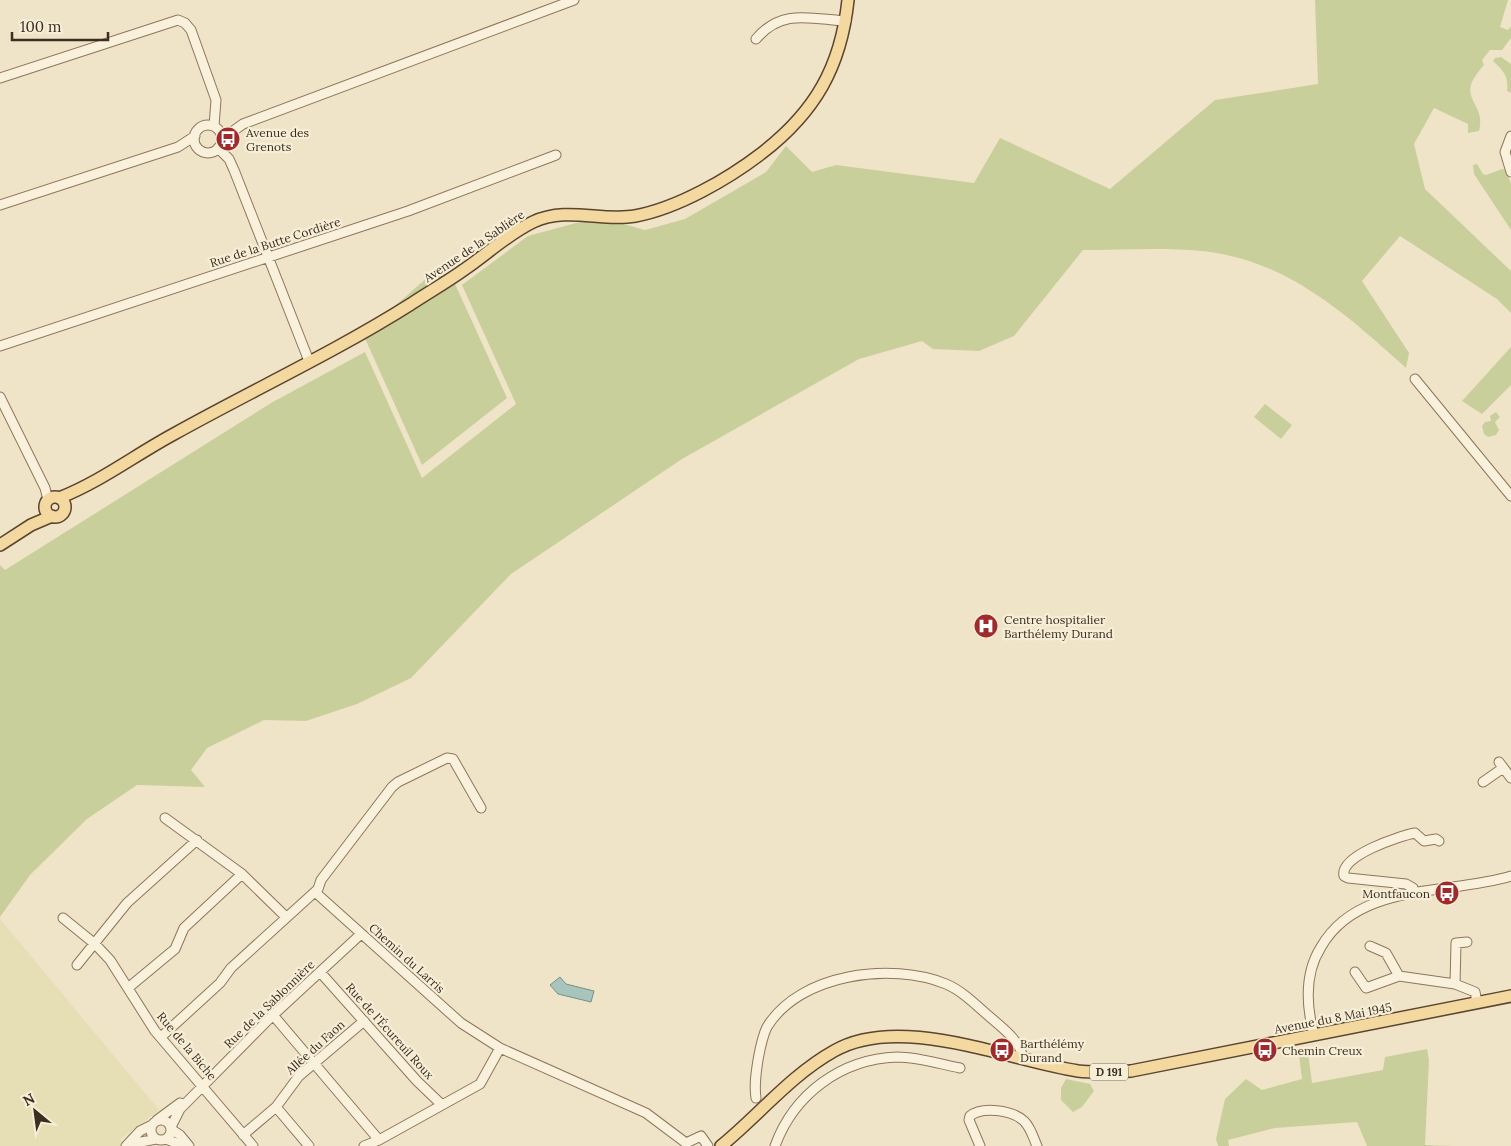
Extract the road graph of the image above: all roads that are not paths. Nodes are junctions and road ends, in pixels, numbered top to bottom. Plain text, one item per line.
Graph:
1 (574, 0) edge
2 (848, 0) edge
3 (846, 21) junction
4 (756, 39) dead end
5 (0, 78) edge
6 (214, 113) junction
7 (243, 124) junction
8 (203, 126) junction
9 (216, 127) junction
10 (195, 136) junction
11 (1511, 136) edge
12 (222, 139) junction
13 (178, 147) junction
14 (198, 148) junction
15 (218, 148) junction
16 (556, 155) dead end
17 (1511, 172) edge
18 (0, 206) edge
19 (268, 258) junction
20 (0, 346) edge
21 (309, 361) junction
22 (1415, 379) dead end
23 (0, 397) edge
24 (1511, 496) edge
25 (54, 504) junction
26 (0, 539) edge
27 (0, 545) edge
28 (1511, 778) edge
29 (1483, 782) dead end
30 (481, 808) dead end
31 (165, 818) dead end
32 (197, 840) junction
33 (1440, 841) dead end
34 (242, 874) junction
35 (1511, 876) edge
36 (315, 892) junction
37 (1414, 894) junction
38 (286, 917) junction
39 (63, 918) dead end
40 (361, 934) junction
41 (1466, 942) dead end
42 (95, 944) junction
43 (1370, 946) dead end
44 (77, 965) dead end
45 (320, 972) junction
46 (1355, 972) dead end
47 (1400, 976) junction
48 (1455, 984) junction
49 (128, 988) junction
50 (1511, 996) edge
51 (1478, 1002) junction
52 (273, 1015) junction
53 (364, 1021) junction
54 (1314, 1035) junction
55 (161, 1037) junction
56 (500, 1048) junction
57 (1023, 1059) junction
58 (314, 1063) junction
59 (960, 1068) dead end
60 (203, 1086) junction
61 (195, 1094) junction
62 (756, 1098) dead end
63 (442, 1105) junction
64 (276, 1107) junction
65 (155, 1122) junction
66 (171, 1128) junction
67 (736, 1133) junction
68 (243, 1135) junction
69 (156, 1139) junction
70 (166, 1139) junction
71 (379, 1140) junction
72 (126, 1146) edge
73 (183, 1146) edge
74 (189, 1146) edge
75 (252, 1146) edge
76 (308, 1146) edge
77 (364, 1146) edge
78 (708, 1146) edge
79 (722, 1146) edge
80 (735, 1146) edge
81 (775, 1146) edge
82 (980, 1146) edge
83 (1037, 1146) edge

1 - 7 street
2 - 3 main road, Avenue de la Sablière
3 - 4 street
3 - 21 main road, Avenue de la Sablière
5 - 6 street
6 - 8 street
6 - 9 street
7 - 9 street
7 - 12 street
8 - 9 street
8 - 10 street
9 - 12 street
10 - 13 street
10 - 14 street
11 - 17 street
12 - 15 street
13 - 14 street
13 - 18 street
14 - 15 street
15 - 19 street
16 - 19 street, Rue de la Butte Cordière
19 - 20 street, Rue de la Butte Cordière
19 - 21 street
21 - 25 main road, Avenue de la Sablière
22 - 24 street
23 - 25 street
25 - 26 main road, Avenue de la Sablière
25 - 27 main road
28 - 29 street
30 - 36 street
31 - 32 street
32 - 34 street
32 - 42 street
33 - 37 street
34 - 38 street
34 - 49 street
35 - 37 street
36 - 38 street
36 - 40 street, Chemin du Larris
37 - 54 street
38 - 55 street
39 - 42 street, Rue de la Biche
40 - 45 street, Rue de la Sablonnière
40 - 56 street, Chemin du Larris
41 - 48 street
42 - 44 street
42 - 49 street, Rue de la Biche
43 - 47 street
45 - 52 street, Rue de la Sablonnière
45 - 53 street, Rue de l'Écureuil Roux
46 - 47 street
47 - 48 street
48 - 51 street
49 - 55 street, Rue de la Biche
50 - 51 main road, Avenue du 8 Mai 1945 / D 191
51 - 54 main road, Avenue du 8 Mai 1945 / D 191
52 - 58 street
52 - 60 street, Rue de la Sablonnière
53 - 58 street, Allée du Faon
53 - 63 street, Rue de l'Écureuil Roux
54 - 57 main road, Avenue du 8 Mai 1945 / D 191
55 - 60 street, Rue de la Biche
56 - 63 street
56 - 78 street, Chemin du Larris
57 - 62 street
57 - 67 main road, Avenue du 8 Mai 1945 / D 191
58 - 64 street, Allée du Faon
58 - 71 street
59 - 81 street
60 - 61 street, Rue de la Sablonnière
60 - 68 street, Rue de la Biche
61 - 65 street
61 - 66 street
63 - 71 street
64 - 68 street, Allée du Faon
64 - 76 street
65 - 66 street
65 - 69 street
65 - 72 street
66 - 70 street
66 - 74 street
67 - 79 main road, Avenue du 8 Mai 1945 / D 191
67 - 80 street
68 - 75 street, Rue de la Biche
69 - 70 street
69 - 72 street
70 - 73 street
71 - 77 street
82 - 83 street

